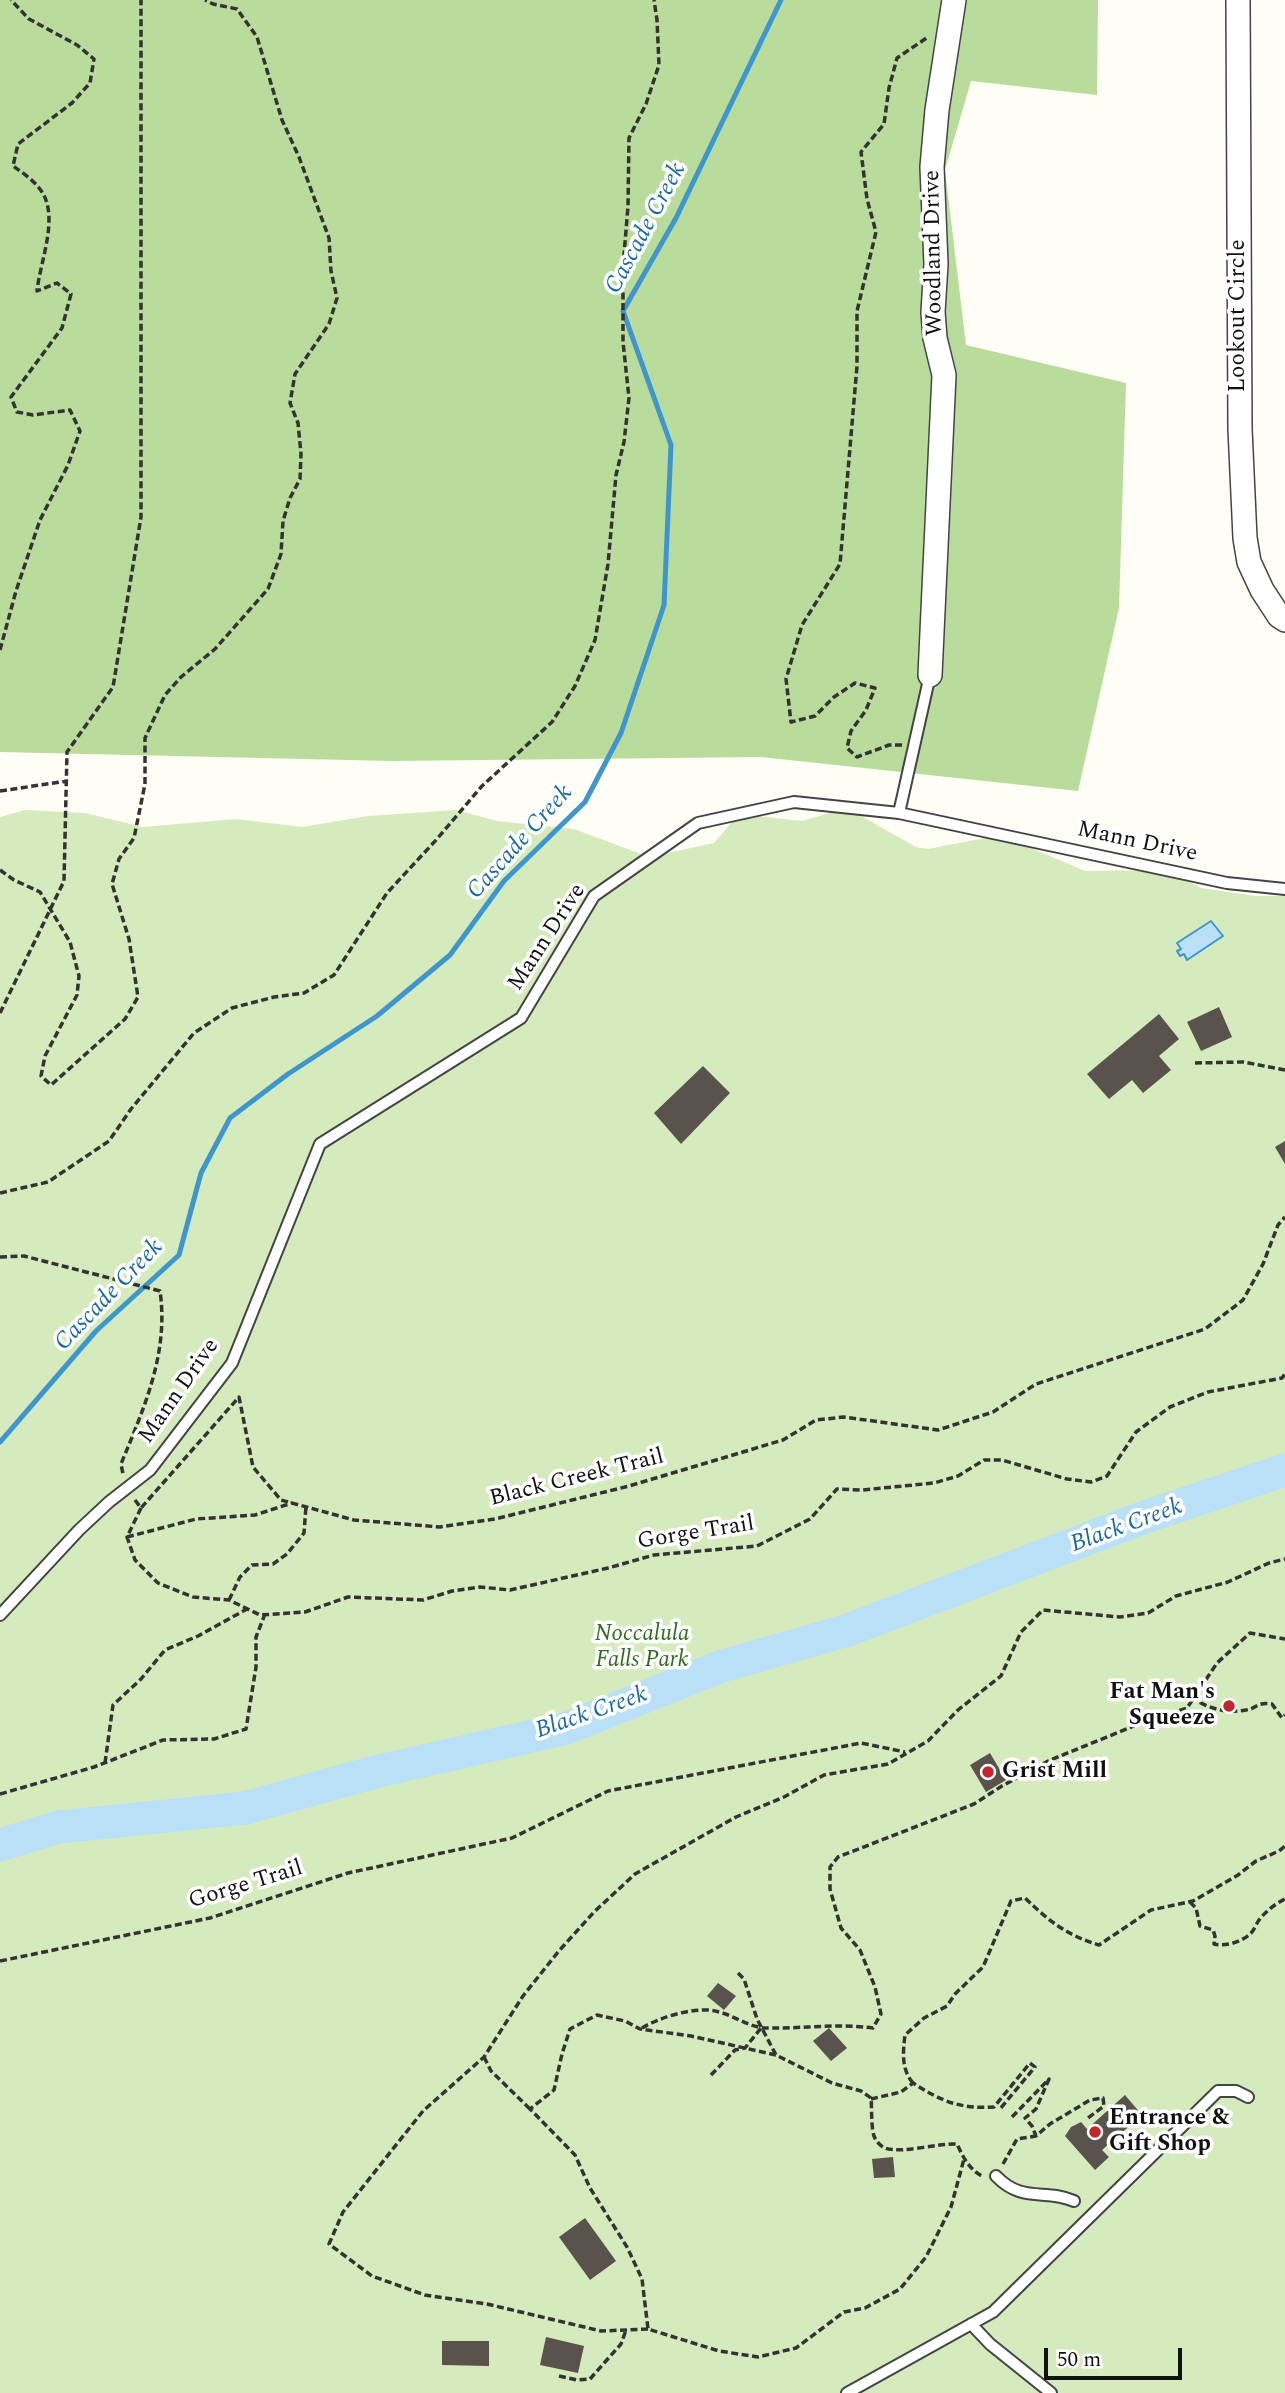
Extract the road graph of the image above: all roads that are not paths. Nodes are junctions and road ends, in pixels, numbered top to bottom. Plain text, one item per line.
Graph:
1 (1238, 0) edge
2 (952, 11) edge
3 (1285, 620) edge
4 (930, 675) joint
5 (899, 813) junction
6 (1285, 889) edge
7 (0, 1615) edge
8 (1248, 2097) dead end
9 (996, 2176) road end
10 (1074, 2201) dead end
11 (971, 2325) junction
12 (847, 2393) edge
13 (1051, 2393) edge

1 - 3 street, Lookout Circle
2 - 4 street, Woodland Drive
4 - 5 lane
5 - 6 lane, Mann Drive
5 - 7 lane, Mann Drive
8 - 11 lane
9 - 10 lane
11 - 12 lane
11 - 13 lane

